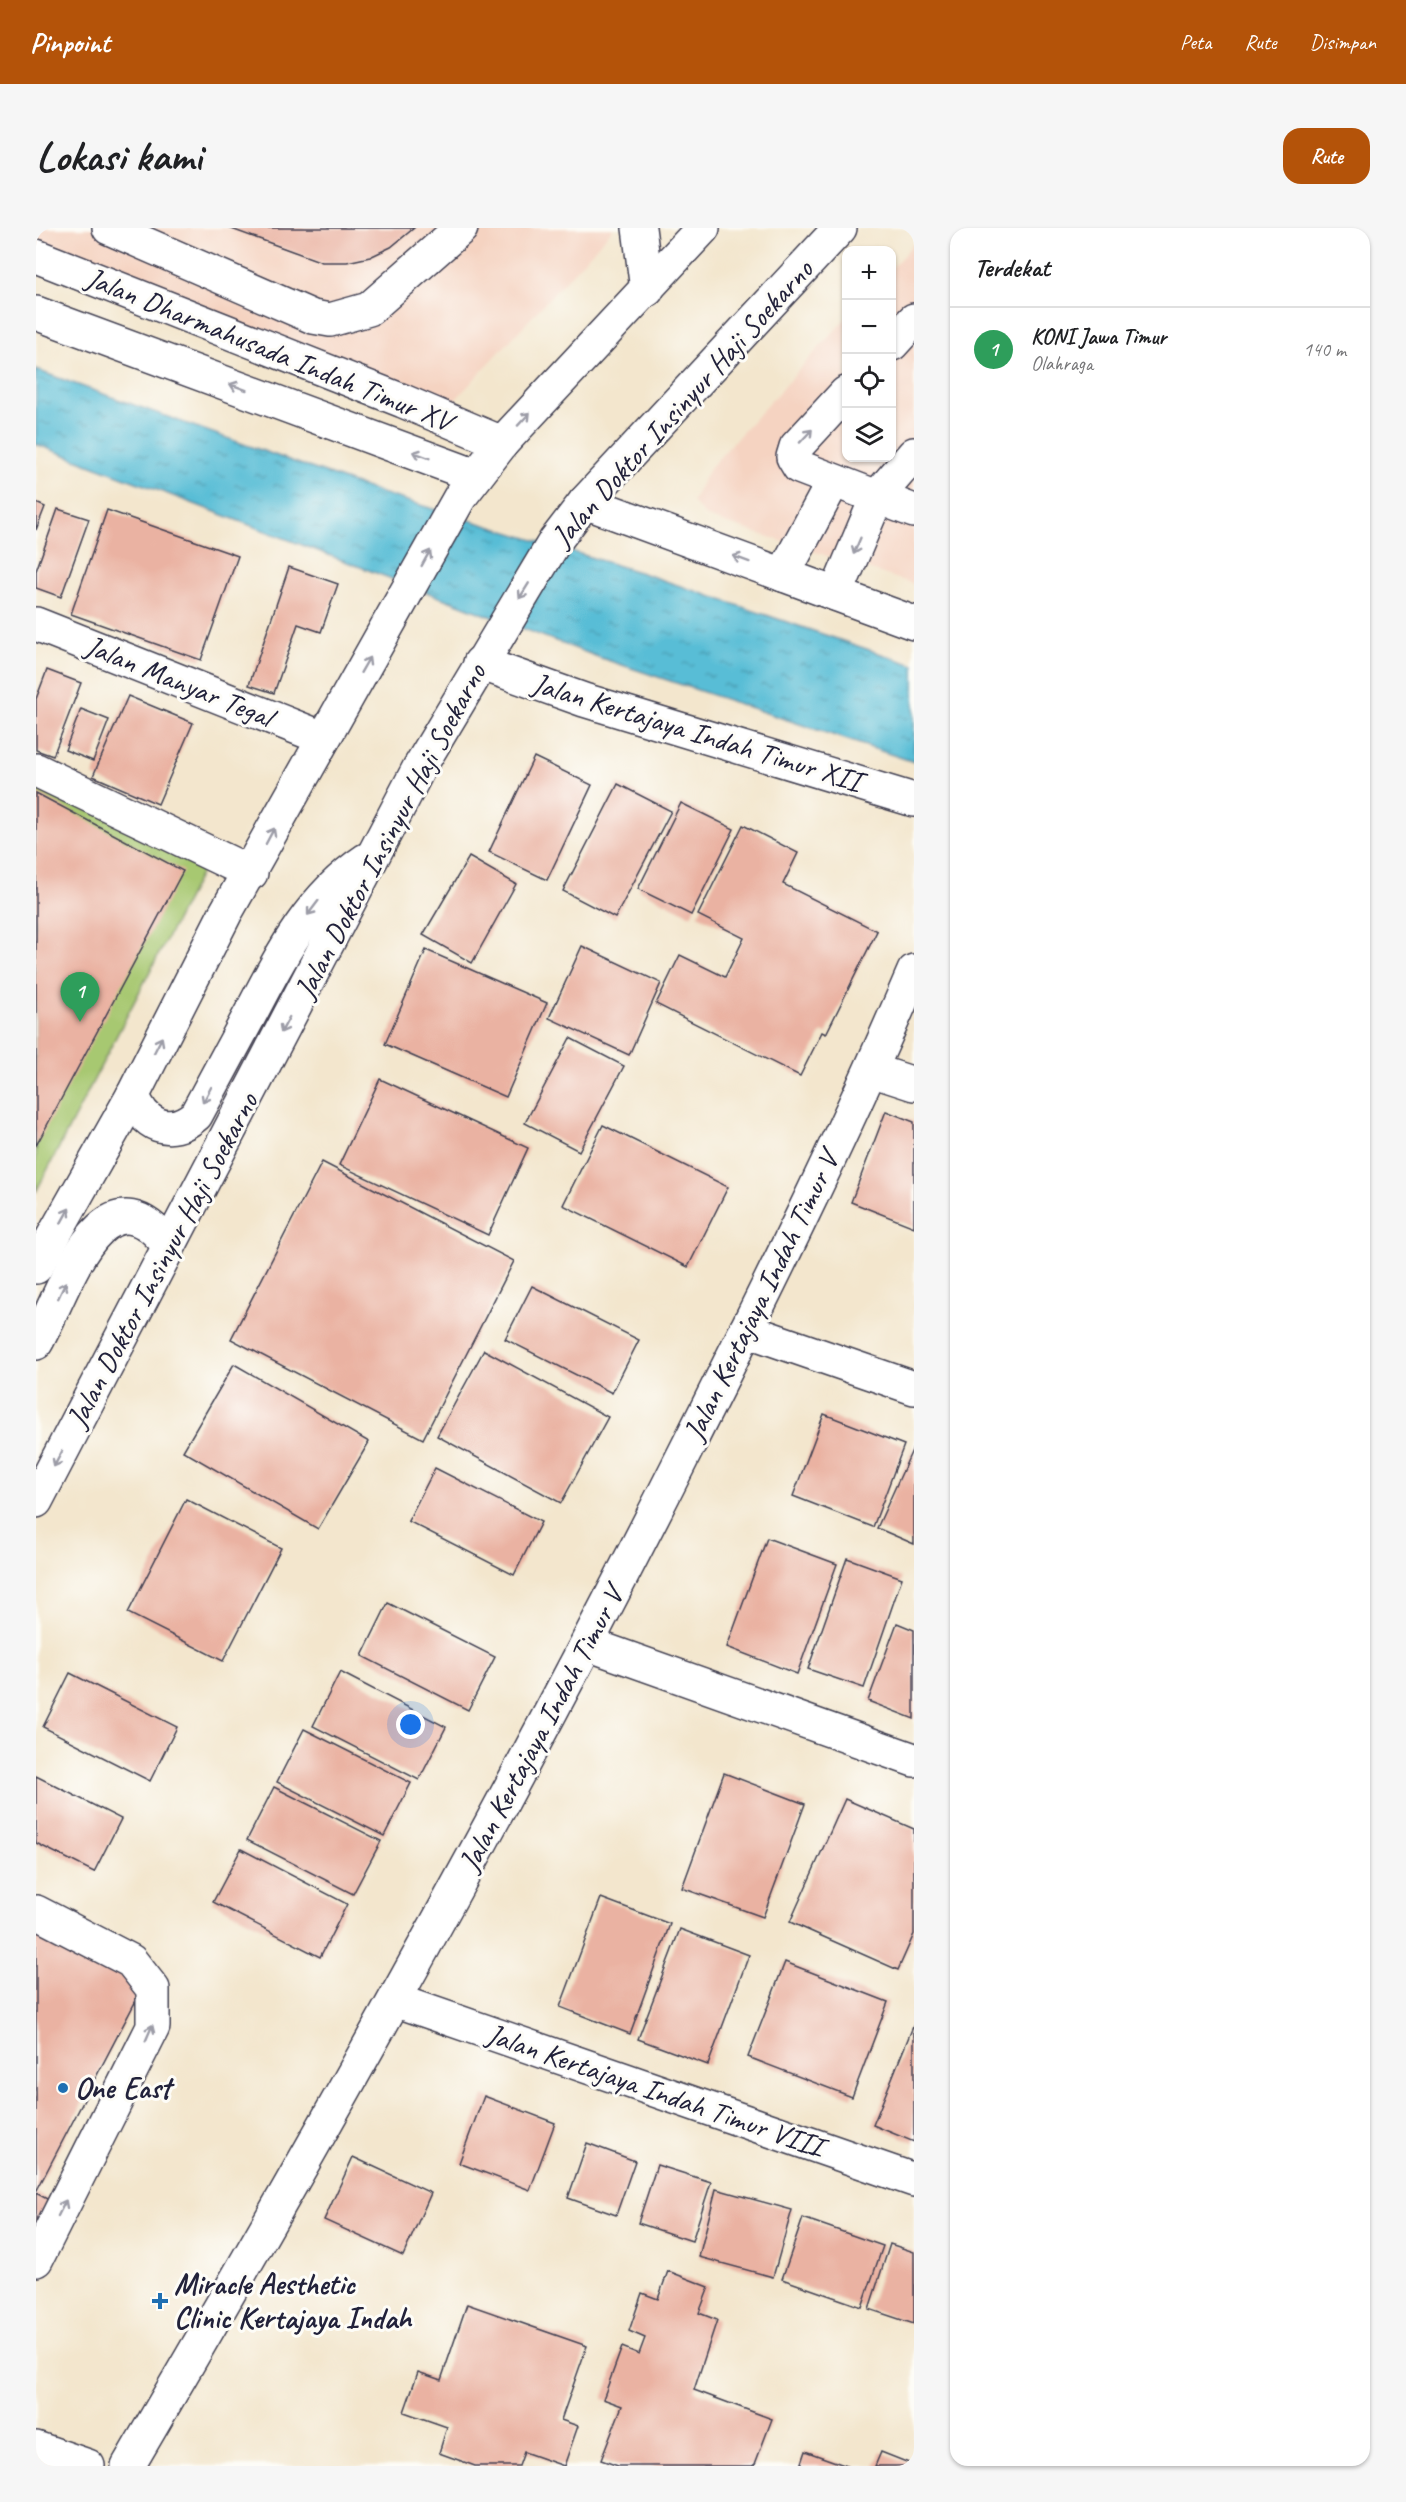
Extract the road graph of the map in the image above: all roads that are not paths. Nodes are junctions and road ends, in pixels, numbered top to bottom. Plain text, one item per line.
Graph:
1 (109, 228) edge
2 (461, 228) edge
3 (639, 228) edge
4 (703, 228) edge
5 (840, 228) edge
6 (36, 256) edge
7 (647, 290) junction
8 (36, 313) edge
9 (914, 320) edge
10 (896, 340) edge
11 (842, 397) edge
12 (502, 443) junction
13 (914, 454) edge
14 (833, 482) junction
15 (468, 486) junction
16 (877, 497) junction
17 (585, 502) junction
18 (914, 511) edge
19 (783, 575) junction
20 (836, 594) junction
21 (914, 623) edge
22 (36, 624) edge
23 (487, 652) junction
24 (323, 738) junction
25 (36, 770) edge
26 (914, 800) edge
27 (372, 856) junction
28 (251, 873) junction
29 (914, 971) edge
30 (872, 1070) junction
31 (914, 1084) edge
32 (133, 1095) junction
33 (169, 1246) junction
34 (36, 1267) edge
35 (746, 1330) junction
36 (36, 1342) edge
37 (914, 1388) edge
38 (36, 1501) edge
39 (588, 1644) junction
40 (914, 1760) edge
41 (36, 1912) edge
42 (395, 2000) junction
43 (914, 2180) edge
44 (36, 2260) edge
45 (36, 2448) edge
46 (87, 2466) edge
47 (128, 2466) edge

1 - 2 street
3 - 7 street
4 - 7 street
5 - 17 street, Jalan Doktor Insinyur Haji Soekarno
6 - 12 street, Jalan Dharmahusada Indah Timur XV
12 -> 7 street
15 -> 8 street, Jalan Dharmahusada Indah Timur XV
9 - 10 street
14 -> 11 street
12 - 15 street
13 - 16 street
14 - 16 street
14 - 19 street
24 -> 15 street
16 - 18 street
16 -> 20 street
19 -> 17 street
17 -> 23 street, Jalan Doktor Insinyur Haji Soekarno
19 - 20 street
20 - 21 street
22 - 24 street, Jalan Manyar Tegal
23 - 26 street, Jalan Kertajaya Indah Timur XII
23 - 27 street, Jalan Doktor Insinyur Haji Soekarno
28 -> 24 street
25 - 28 street
27 -> 32 street
27 -> 33 street, Jalan Doktor Insinyur Haji Soekarno
32 -> 28 street
29 - 30 street, Jalan Kertajaya Indah Timur V
30 - 31 street
30 - 35 street, Jalan Kertajaya Indah Timur V
34 -> 32 street
36 -> 33 street
33 -> 38 street, Jalan Doktor Insinyur Haji Soekarno
35 - 37 street
35 - 39 street, Jalan Kertajaya Indah Timur V
39 - 40 street
39 - 42 street, Jalan Kertajaya Indah Timur V
44 -> 41 street
42 - 43 street, Jalan Kertajaya Indah Timur VIII
42 - 47 street, Jalan Kertajaya Indah Timur V
45 - 46 street

